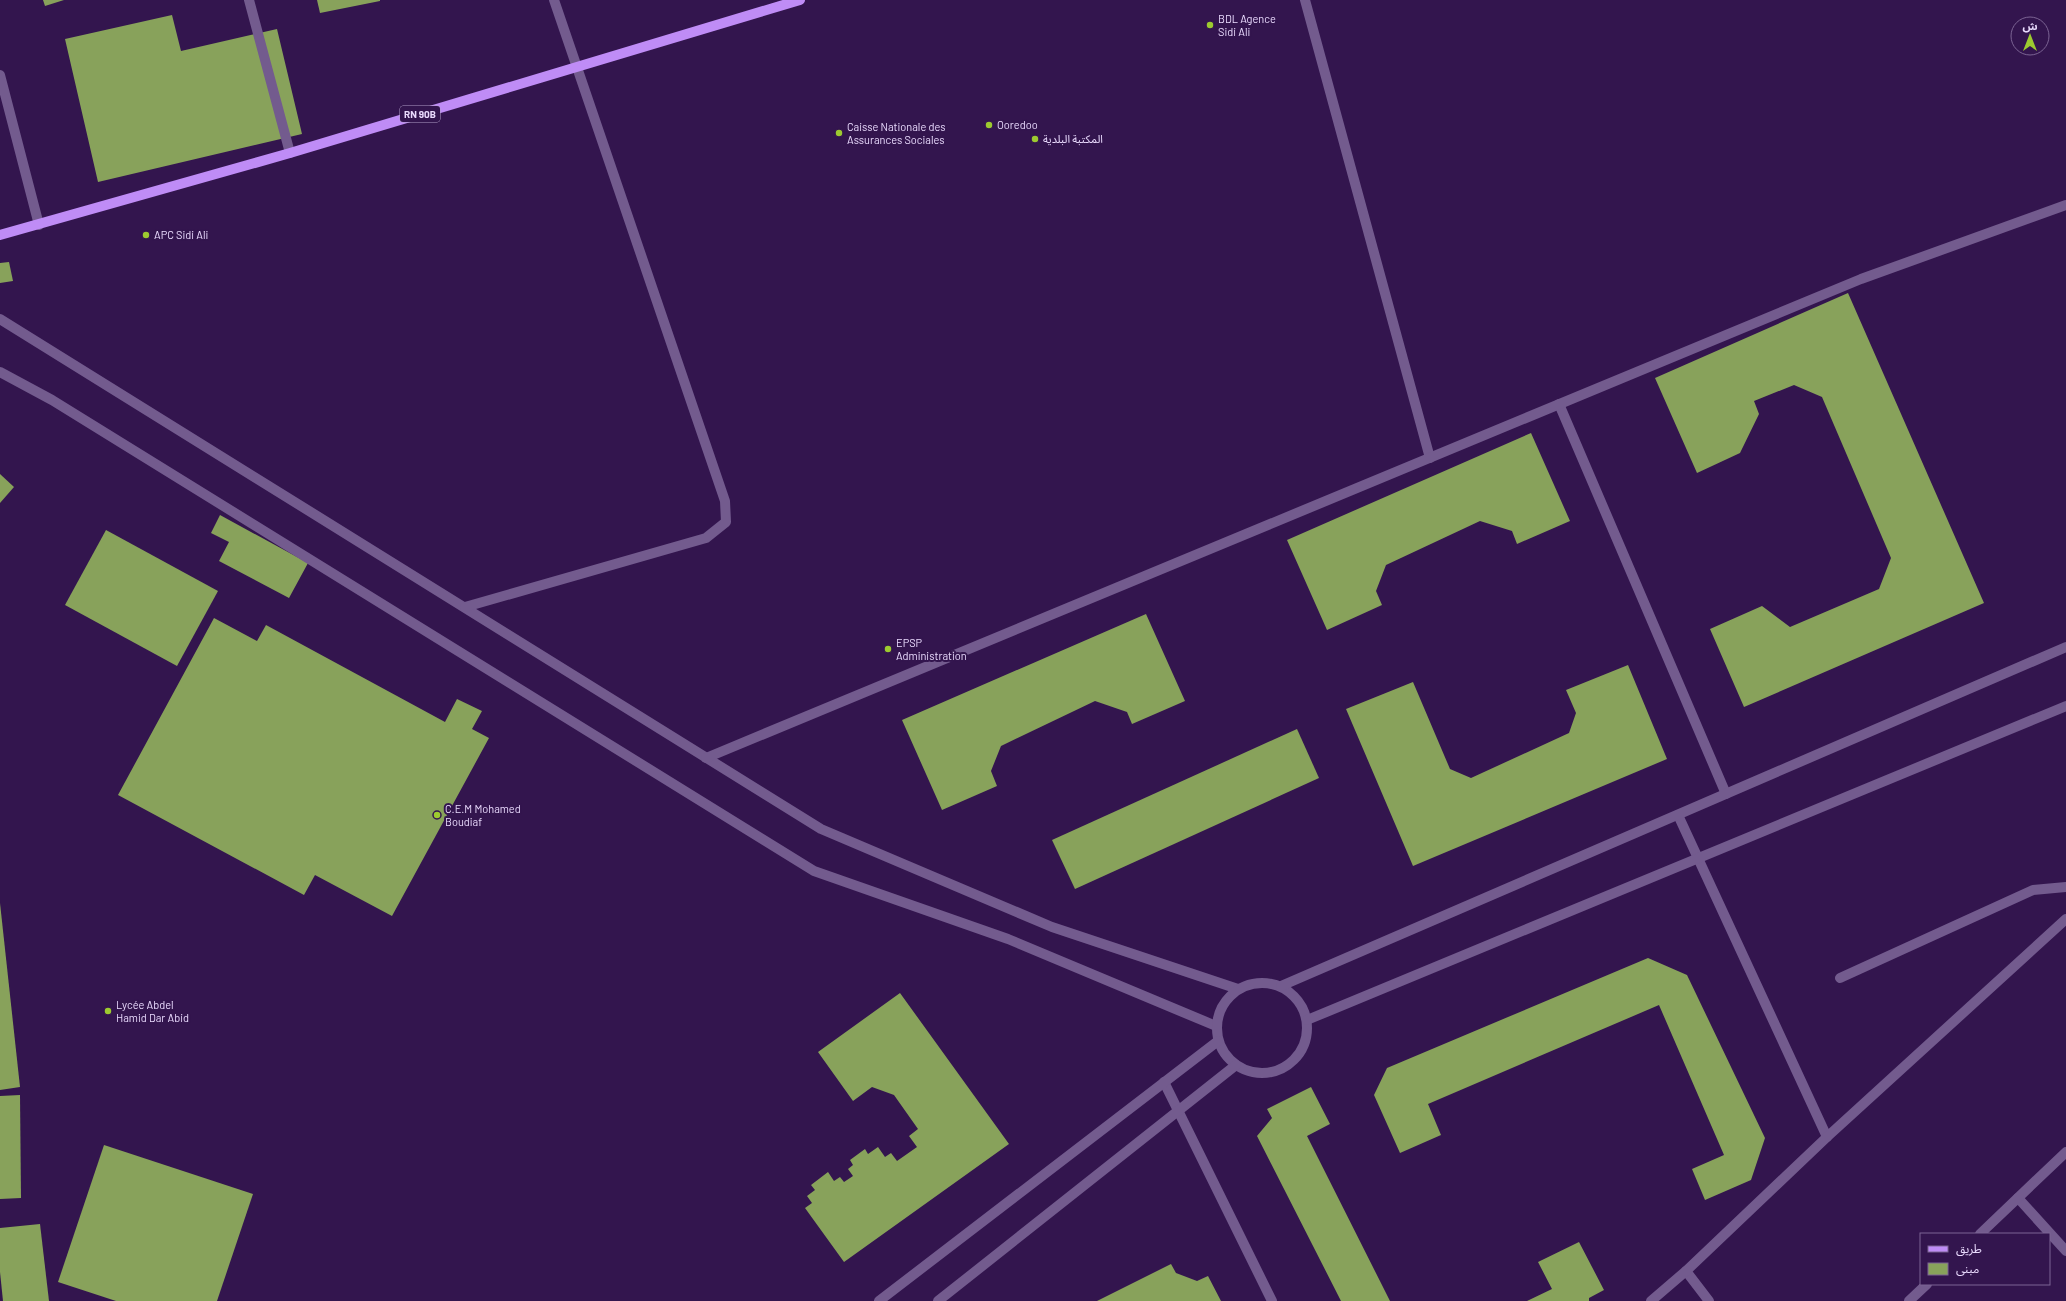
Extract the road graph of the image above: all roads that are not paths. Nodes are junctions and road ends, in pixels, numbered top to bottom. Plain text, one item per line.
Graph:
1 (249, 0) edge
2 (554, 0) edge
3 (800, 0) edge
4 (1305, 0) edge
5 (577, 66) junction
6 (0, 75) edge
7 (290, 153) junction
8 (2066, 205) edge
9 (39, 225) junction
10 (0, 230) edge
11 (0, 235) edge
12 (0, 319) edge
13 (0, 372) edge
14 (1559, 404) junction
15 (1430, 458) junction
16 (465, 608) junction
17 (2066, 647) edge
18 (2066, 706) edge
19 (706, 758) junction
20 (1726, 794) junction
21 (1678, 815) junction
22 (1698, 859) junction
23 (2066, 887) edge
24 (2066, 919) edge
25 (1840, 978) dead end
26 (1281, 986) junction
27 (1238, 989) junction
28 (1307, 1020) junction
29 (1216, 1026) junction
30 (1218, 1041) junction
31 (1236, 1065) junction
32 (1164, 1082) junction
33 (1180, 1110) junction
34 (1827, 1137) junction
35 (2066, 1152) edge
36 (2018, 1198) junction
37 (1981, 1233) edge
38 (2049, 1233) edge
39 (2050, 1234) edge
40 (2066, 1252) edge
41 (1686, 1271) junction
42 (1926, 1285) edge
43 (879, 1301) edge
44 (938, 1301) edge
45 (1272, 1301) edge
46 (1651, 1301) edge
47 (1709, 1301) edge
48 (1909, 1301) edge

1 - 7 street
2 - 5 street
3 - 5 main road, RN 90B
4 - 15 street
5 - 7 main road, RN 90B
5 - 16 street
6 - 9 street
7 - 9 main road, RN 90B
8 - 14 street
9 - 10 main road, RN 90B
9 - 11 main road
12 - 16 street
13 - 29 street
14 - 15 street
14 - 20 street
15 - 19 street
16 - 19 street
17 - 20 street
18 - 22 street
19 - 27 street
20 - 21 street
21 - 22 street
21 - 26 street
22 - 28 street
22 - 34 street
23 - 25 street
24 - 34 street
26 - 27 street
26 - 28 street
27 - 29 street
28 - 31 street
29 - 30 street
30 - 31 street
30 - 32 street
31 - 33 street
32 - 33 street
32 - 43 street
33 - 44 street
33 - 45 street
34 - 41 street
35 - 36 street
36 - 37 street
36 - 38 street
39 - 40 street
41 - 46 street
41 - 47 street
42 - 48 street

